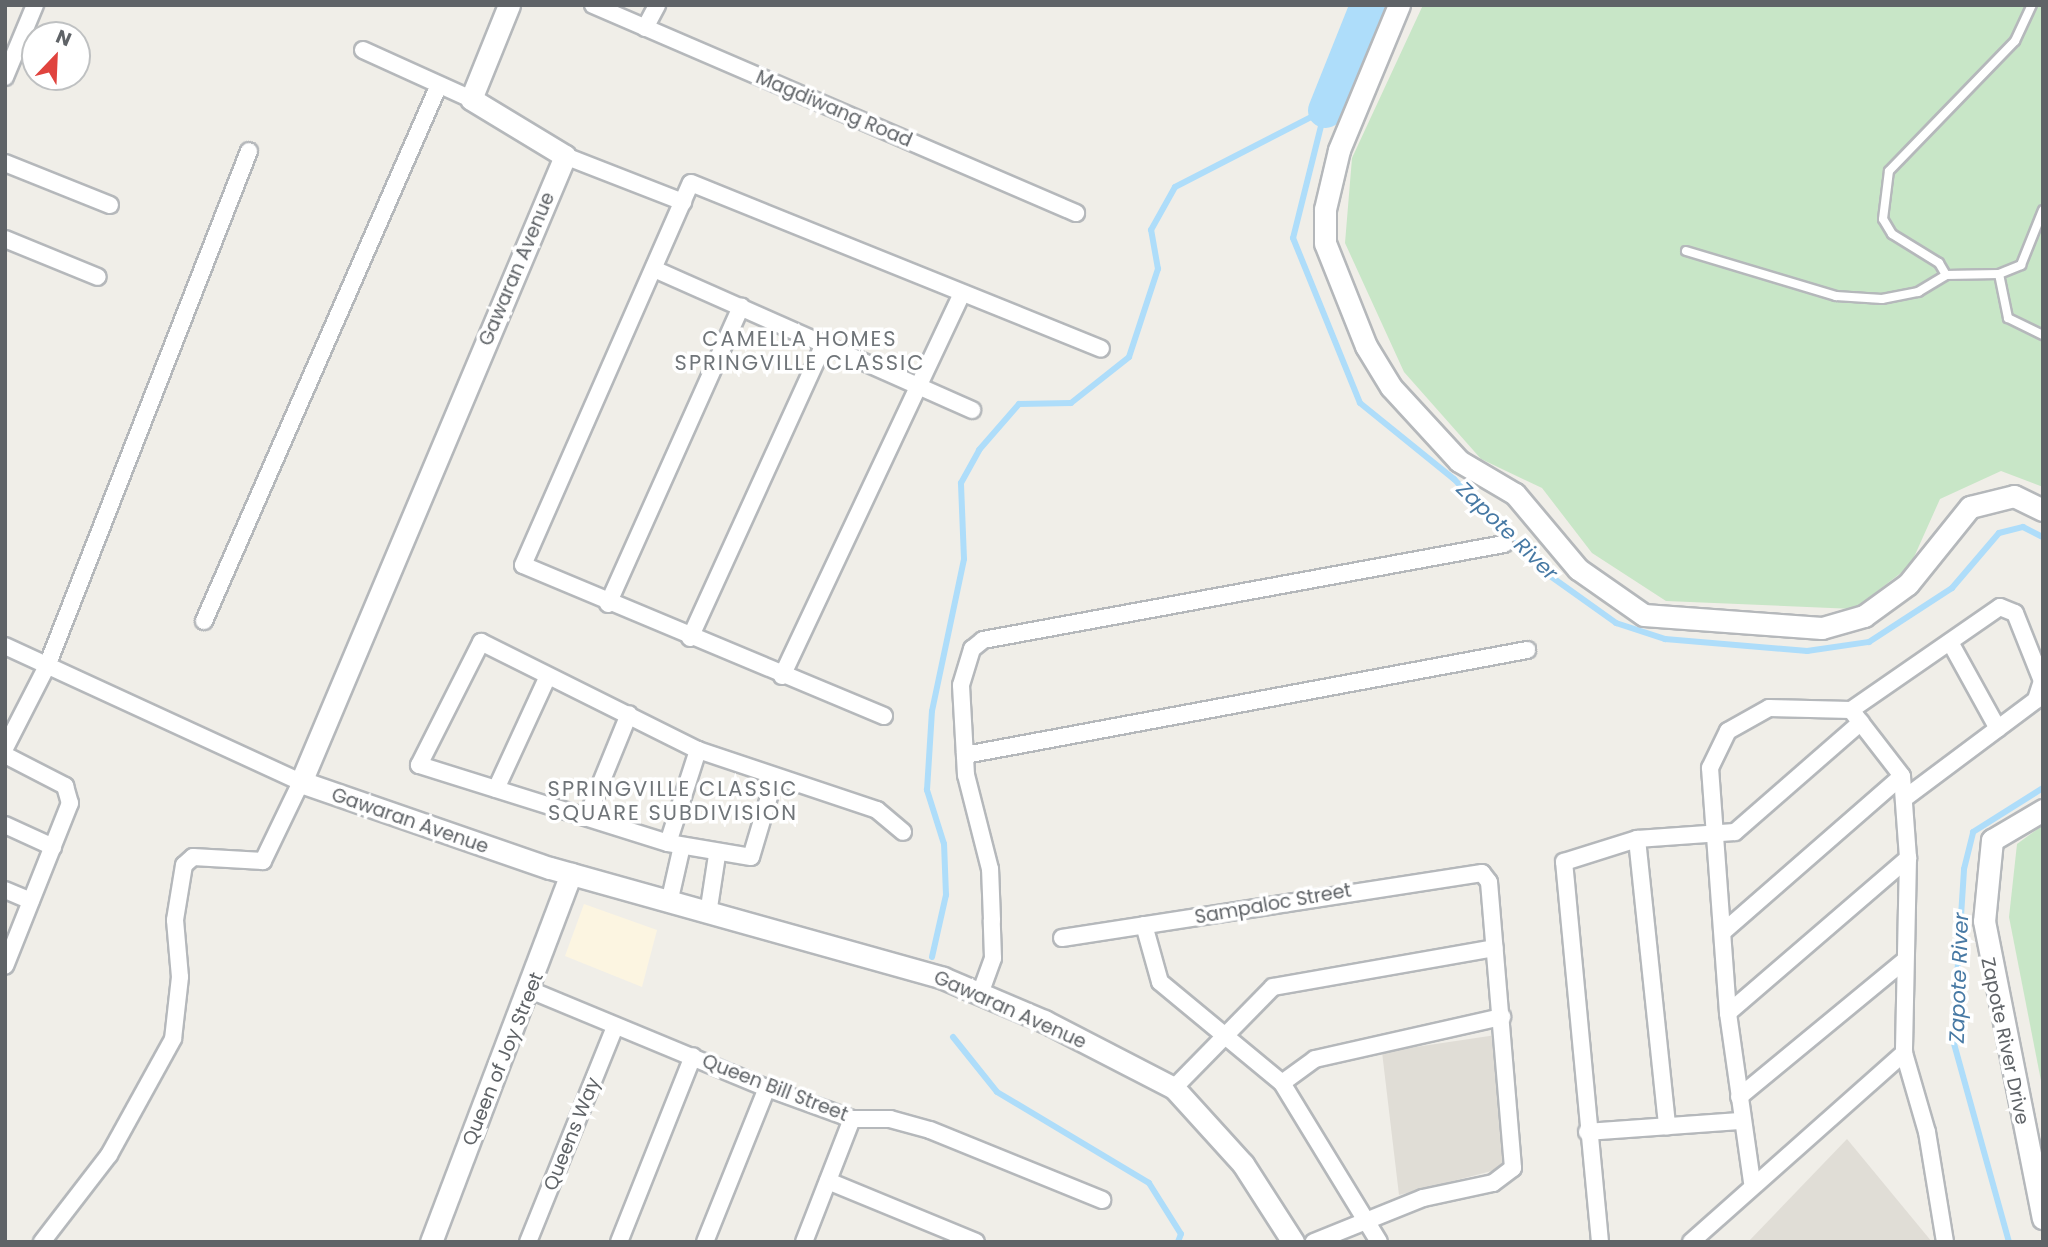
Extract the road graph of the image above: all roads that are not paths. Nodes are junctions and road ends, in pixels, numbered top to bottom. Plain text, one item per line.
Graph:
1 (35, 5) edge
2 (509, 5) edge
3 (593, 5) edge
4 (657, 5) edge
5 (1399, 5) edge
6 (2032, 5) edge
7 (645, 28) junction
8 (363, 50) dead end
9 (5, 77) edge
10 (439, 85) junction
11 (471, 99) junction
12 (249, 151) dead end
13 (565, 156) junction
14 (5, 163) edge
15 (683, 202) junction
16 (110, 205) dead end
17 (2043, 210) edge
18 (1076, 213) dead end
19 (5, 239) edge
20 (1686, 251) dead end
21 (653, 269) junction
22 (1999, 274) junction
23 (1946, 275) junction
24 (98, 277) dead end
25 (962, 293) junction
26 (741, 306) junction
27 (2043, 335) edge
28 (825, 342) junction
29 (1101, 349) dead end
30 (919, 385) junction
31 (972, 410) dead end
32 (2043, 510) edge
33 (1504, 544) dead end
34 (608, 604) junction
35 (204, 621) dead end
36 (690, 638) junction
37 (1950, 642) junction
38 (5, 646) edge
39 (1527, 650) dead end
40 (47, 666) junction
41 (548, 676) junction
42 (782, 676) junction
43 (629, 714) junction
44 (884, 716) dead end
45 (1856, 716) junction
46 (1998, 729) junction
47 (5, 748) edge
48 (698, 750) junction
49 (5, 755) edge
50 (965, 755) junction
51 (1902, 776) junction
52 (774, 780) junction
53 (301, 782) junction
54 (496, 789) junction
55 (1905, 798) junction
56 (2043, 810) edge
57 (587, 817) junction
58 (5, 825) edge
59 (1715, 831) junction
60 (903, 832) dead end
61 (1637, 839) junction
62 (675, 845) junction
63 (53, 847) junction
64 (717, 855) junction
65 (1908, 858) junction
66 (571, 874) junction
67 (5, 890) edge
68 (31, 901) junction
69 (669, 903) junction
70 (708, 914) junction
71 (1144, 925) junction
72 (1723, 932) junction
73 (1062, 938) dead end
74 (1495, 948) junction
75 (1905, 960) junction
76 (5, 966) edge
77 (530, 990) junction
78 (980, 994) junction
79 (1728, 1013) junction
80 (1502, 1017) junction
81 (615, 1027) junction
82 (1225, 1037) junction
83 (1904, 1054) junction
84 (693, 1056) junction
85 (1282, 1083) junction
86 (767, 1088) junction
87 (1174, 1088) junction
88 (1739, 1097) junction
89 (852, 1119) junction
90 (1739, 1121) junction
91 (1667, 1126) junction
92 (1587, 1132) junction
93 (828, 1181) junction
94 (1752, 1182) junction
95 (1102, 1200) dead end
96 (1367, 1217) junction
97 (2043, 1218) edge
98 (42, 1242) edge
99 (431, 1242) edge
100 (528, 1242) edge
101 (619, 1242) edge
102 (705, 1242) edge
103 (804, 1242) edge
104 (976, 1242) edge
105 (1293, 1242) edge
106 (1314, 1242) edge
107 (1379, 1242) edge
108 (1600, 1242) edge
109 (1691, 1242) edge
110 (1945, 1242) edge

1 - 9 street
2 - 11 street
3 - 7 street, Magdiwang Road
4 - 7 street
5 - 32 street
6 - 23 lane
7 - 18 street, Magdiwang Road
8 - 10 street
10 - 11 street
10 - 35 street
11 - 13 street
12 - 40 street
13 - 15 street
13 - 53 street, Gawaran Avenue
14 - 16 street
15 - 21 street
15 - 25 street
17 - 22 lane
19 - 24 street
20 - 23 lane
21 - 26 street
21 - 34 street
22 - 23 lane
22 - 27 lane
25 - 29 street
25 - 30 street
26 - 28 street
26 - 34 street
28 - 30 street
28 - 36 street
30 - 31 street
30 - 42 street
33 - 50 street
34 - 36 street
36 - 42 street
37 - 45 street
37 - 46 street
37 - 46 street
38 - 40 street
39 - 50 street
40 - 47 street
40 - 53 street
41 - 43 street
41 - 54 street
41 - 54 street
42 - 44 street
43 - 48 street
43 - 57 street
45 - 51 street
45 - 59 street
45 - 59 street
46 - 55 street
48 - 52 street
48 - 62 street
49 - 63 street
50 - 78 street
51 - 55 street
51 - 72 street
52 - 60 street
52 - 64 street
53 - 66 street, Gawaran Avenue
53 - 98 street
54 - 57 street
55 - 65 street
56 - 97 street, Zapote River Drive
57 - 62 street
58 - 63 street
59 - 61 street
59 - 72 street
61 - 91 street
61 - 92 street
62 - 64 street
62 - 69 street
63 - 68 street
64 - 70 street
65 - 75 street
65 - 79 street
66 - 69 street, Gawaran Avenue
66 - 77 street, Queen of Joy Street
67 - 68 street
68 - 76 street
69 - 70 street, Gawaran Avenue
70 - 78 street, Gawaran Avenue
71 - 73 street, Sampaloc Street
71 - 74 street, Sampaloc Street
71 - 82 street
72 - 79 street
74 - 80 street
74 - 82 street
75 - 83 street
75 - 88 street
77 - 81 street, Queen Bill Street
77 - 99 street, Queen of Joy Street
78 - 87 street, Gawaran Avenue
79 - 88 street
80 - 85 street
80 - 96 street
81 - 84 street, Queen Bill Street
81 - 100 street, Queens Way
82 - 85 street
82 - 87 street
83 - 94 street
83 - 110 street
84 - 86 street, Queen Bill Street
84 - 101 street
85 - 96 street
86 - 89 street, Queen Bill Street
86 - 102 street
87 - 105 street, Gawaran Avenue
88 - 90 street
89 - 93 street
89 - 95 street, Queen Bill Street
90 - 91 street
90 - 94 street
91 - 92 street
92 - 108 street
93 - 103 street
93 - 104 street
94 - 109 street
96 - 106 street
96 - 107 street

